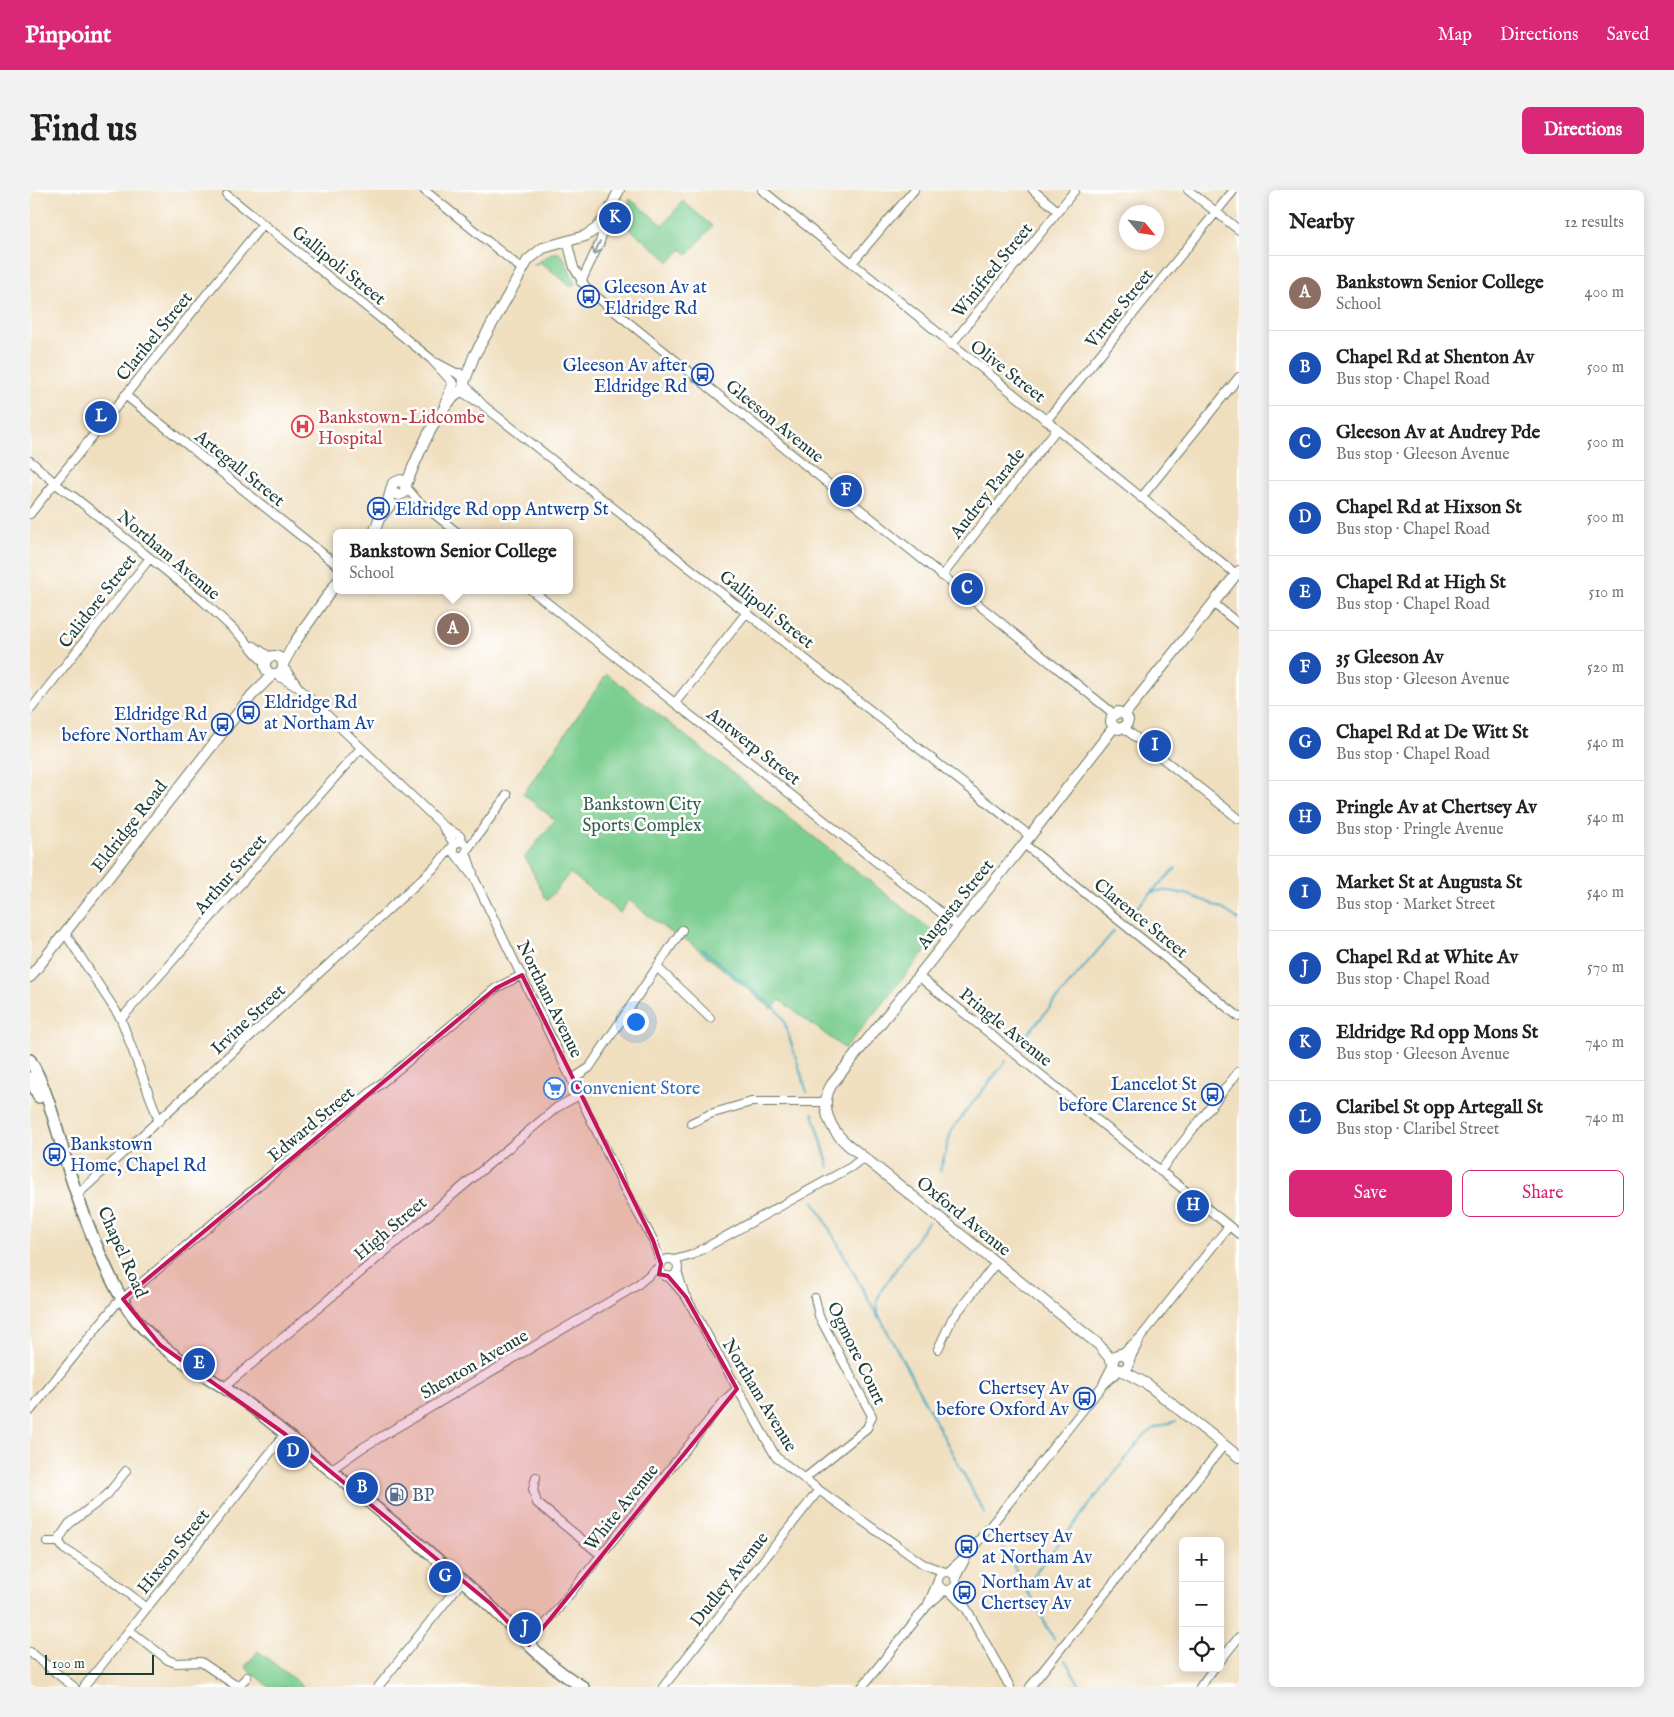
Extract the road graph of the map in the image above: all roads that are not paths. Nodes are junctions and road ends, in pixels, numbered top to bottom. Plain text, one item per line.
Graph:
1 (424, 190) edge
2 (619, 190) edge
3 (762, 190) edge
4 (914, 190) edge
5 (1033, 190) edge
6 (1075, 190) edge
7 (1188, 190) edge
8 (1234, 190) edge
9 (227, 195) dead end
10 (1058, 211) junction
11 (1216, 212) junction
12 (608, 213) junction
13 (263, 224) junction
14 (1239, 230) edge
15 (567, 241) junction
16 (852, 263) junction
17 (522, 270) junction
18 (581, 282) junction
19 (951, 345) junction
20 (1239, 377) edge
21 (459, 383) junction
22 (125, 395) junction
23 (1046, 421) junction
24 (1056, 430) junction
25 (30, 461) edge
26 (55, 482) junction
27 (403, 488) junction
28 (1141, 498) junction
29 (386, 508) junction
30 (30, 514) edge
31 (379, 519) junction
32 (370, 529) edge
33 (375, 529) edge
34 (453, 529) edge
35 (150, 558) junction
36 (333, 562) edge
37 (1238, 573) edge
38 (942, 576) junction
39 (333, 588) edge
40 (536, 594) edge
41 (1213, 603) junction
42 (747, 612) junction
43 (1239, 624) edge
44 (295, 642) junction
45 (283, 665) junction
46 (271, 666) junction
47 (299, 688) junction
48 (675, 704) junction
49 (30, 710) edge
50 (1119, 714) junction
51 (1119, 727) junction
52 (361, 748) junction
53 (507, 795) dead end
54 (1239, 820) edge
55 (441, 824) junction
56 (1027, 840) junction
57 (453, 845) junction
58 (465, 847) junction
59 (457, 855) junction
60 (438, 865) junction
61 (474, 878) junction
62 (958, 926) junction
63 (682, 930) dead end
64 (65, 933) junction
65 (657, 967) junction
66 (522, 975) junction
67 (918, 976) junction
68 (30, 977) edge
69 (1239, 1016) edge
70 (710, 1018) dead end
71 (121, 1019) junction
72 (30, 1060) edge
73 (1239, 1070) edge
74 (30, 1078) edge
75 (572, 1080) junction
76 (579, 1095) junction
77 (825, 1102) junction
78 (159, 1121) junction
79 (691, 1123) dead end
80 (864, 1157) junction
81 (66, 1161) junction
82 (1160, 1170) junction
83 (78, 1194) junction
84 (1229, 1226) junction
85 (1239, 1234) edge
86 (653, 1240) junction
87 (692, 1255) junction
88 (673, 1260) junction
89 (996, 1263) junction
90 (661, 1265) junction
91 (677, 1271) junction
92 (666, 1276) junction
93 (636, 1286) junction
94 (686, 1298) junction
95 (815, 1298) dead end
96 (122, 1299) junction
97 (1098, 1344) junction
98 (938, 1349) dead end
99 (1125, 1358) junction
100 (1117, 1367) junction
101 (1147, 1384) junction
102 (223, 1388) junction
103 (737, 1389) junction
104 (30, 1411) edge
105 (285, 1434) junction
106 (1224, 1445) junction
107 (1239, 1457) edge
108 (126, 1470) dead end
109 (329, 1470) junction
110 (536, 1477) dead end
111 (804, 1479) junction
112 (819, 1490) junction
113 (47, 1542) dead end
114 (59, 1542) junction
115 (968, 1554) junction
116 (602, 1555) junction
117 (923, 1564) junction
118 (946, 1572) junction
119 (463, 1580) junction
120 (956, 1580) junction
121 (937, 1582) junction
122 (947, 1590) junction
123 (927, 1606) junction
124 (147, 1608) junction
125 (966, 1608) junction
126 (129, 1630) junction
127 (1239, 1637) edge
128 (529, 1645) junction
129 (30, 1652) edge
130 (1224, 1656) edge
131 (1211, 1672) edge
132 (247, 1677) dead end
133 (74, 1687) edge
134 (84, 1687) edge
135 (378, 1687) edge
136 (583, 1687) edge
137 (663, 1687) edge
138 (862, 1687) edge
139 (1010, 1687) edge
140 (1030, 1687) edge
141 (1200, 1687) edge

1 - 17 street
2 - 12 street
3 - 16 street, Olive Street
4 - 16 street
5 - 10 street
6 - 10 street, Winifred Street
7 - 11 street
8 - 11 street, Virtue Street
9 - 13 street, Gallipoli Street
10 - 19 street, Winifred Street
11 - 14 street
11 - 23 street, Virtue Street
12 - 15 street
12 -> 18 street
13 - 21 street, Gallipoli Street
13 - 22 street, Claribel Street
15 - 17 street
15 - 18 street, Gleeson Avenue
16 - 19 street, Olive Street
17 - 21 street
18 - 38 street, Gleeson Avenue
19 - 23 street, Olive Street
20 - 28 street
21 - 27 street
21 - 42 street, Gallipoli Street
22 - 26 street, Claribel Street
22 - 36 street, Artegall Street
23 - 24 street, Olive Street
24 - 28 street, Olive Street
24 - 38 street, Audrey Parade
25 - 26 street, Northam Avenue
26 - 30 street, Claribel Street
26 - 35 street, Northam Avenue
27 - 29 street
27 - 29 street
27 - 34 street
28 - 37 street, Olive Street
29 - 31 street
31 - 32 street
31 - 33 street
35 - 46 street, Northam Avenue
35 - 49 street, Calidore Street
37 - 41 street
38 - 50 street, Gleeson Avenue
39 - 44 street, Eldridge Road
40 - 48 street, Antwerp Street
41 - 43 street
41 - 50 street
42 - 48 street
42 - 56 street, Gallipoli Street
44 - 45 street, Eldridge Road
44 - 46 street, Eldridge Road
45 - 46 street
45 - 47 street, Northam Avenue
46 - 47 street, Northam Avenue
46 - 64 street, Eldridge Road
47 - 52 street, Northam Avenue
48 - 62 street, Antwerp Street
50 - 51 street
50 - 51 street
51 - 54 street
51 - 56 street, Augusta Street
52 - 55 street, Northam Avenue
52 - 71 street, Arthur Street
53 - 58 street
55 - 57 street, Northam Avenue
55 - 58 street, Northam Avenue
56 - 62 street, Augusta Street
56 - 69 street, Clarence Street
57 - 58 street
57 - 59 street, Northam Avenue
57 - 60 street, Irvine Street
58 - 59 street, Irvine Street
58 - 61 street, Northam Avenue
59 - 60 street, Irvine Street
59 - 61 street, Northam Avenue
60 - 78 street, Irvine Street
61 - 66 street, Northam Avenue
62 - 67 street, Augusta Street
63 - 65 street
64 - 68 street, Eldridge Road
64 - 71 street
65 - 70 street
65 - 75 street
66 - 75 street, Northam Avenue
66 - 96 street, Edward Street
67 - 77 street, Augusta Street
67 - 82 street, Pringle Avenue
71 - 78 street
72 - 81 main road, Chapel Road
73 - 82 street
74 - 81 main road, Chapel Road
75 - 76 street, Northam Avenue
76 - 86 street, Northam Avenue
76 - 102 street, High Street
77 - 79 street
77 - 80 street, Oxford Avenue
78 - 83 street, Irvine Street
80 - 87 street
80 - 89 street, Oxford Avenue
81 - 83 main road, Chapel Road
82 - 84 street, Pringle Avenue
83 - 96 main road, Chapel Road
84 - 85 street, Pringle Avenue
84 - 99 street
86 - 88 street, Northam Avenue
86 - 90 street, Northam Avenue
87 - 88 street
87 - 91 street
88 - 90 street
88 - 91 street
89 - 97 street, Oxford Avenue
89 - 98 street
90 - 92 street
90 - 93 street, Shenton Avenue
91 - 92 street
91 - 94 street, Northam Avenue
92 - 93 street, Shenton Avenue
92 - 94 street, Northam Avenue
93 - 109 street, Shenton Avenue
94 - 103 street, Northam Avenue
95 - 111 street, Ogmore Court
96 - 102 main road, Chapel Road
96 - 104 street, Edward Street
97 - 99 street, Oxford Avenue
97 - 100 street, Oxford Avenue
99 - 100 street
99 - 100 street
99 - 101 street, Oxford Avenue
100 - 101 street, Oxford Avenue
100 - 115 street
101 - 106 street, Oxford Avenue
102 - 105 main road, Chapel Road
103 - 111 street, Northam Avenue
103 - 116 street, White Avenue
105 - 109 main road, Chapel Road
105 - 124 street, Hixson Street
106 - 107 street, Oxford Avenue
106 - 140 street
108 - 114 street
109 - 119 main road, Chapel Road
110 - 116 street
111 - 112 street, Northam Avenue
112 - 117 street, Northam Avenue
112 - 137 street, Dudley Avenue
113 - 114 street
114 - 124 street
115 - 118 street
115 - 120 street
116 - 128 street, White Avenue
117 - 118 street, Northam Avenue
117 - 121 street, Northam Avenue
118 - 120 street
118 - 121 street
119 - 128 main road, Chapel Road
119 - 135 street
120 - 122 street
120 - 125 street
121 - 122 street
121 - 123 street
122 - 123 street
122 - 125 street
123 - 138 street
124 - 126 street, Hixson Street
125 - 139 street
126 - 132 street
126 - 134 street, Hixson Street
127 - 130 street
128 - 136 main road, Chapel Road
129 - 133 street
131 - 141 street

